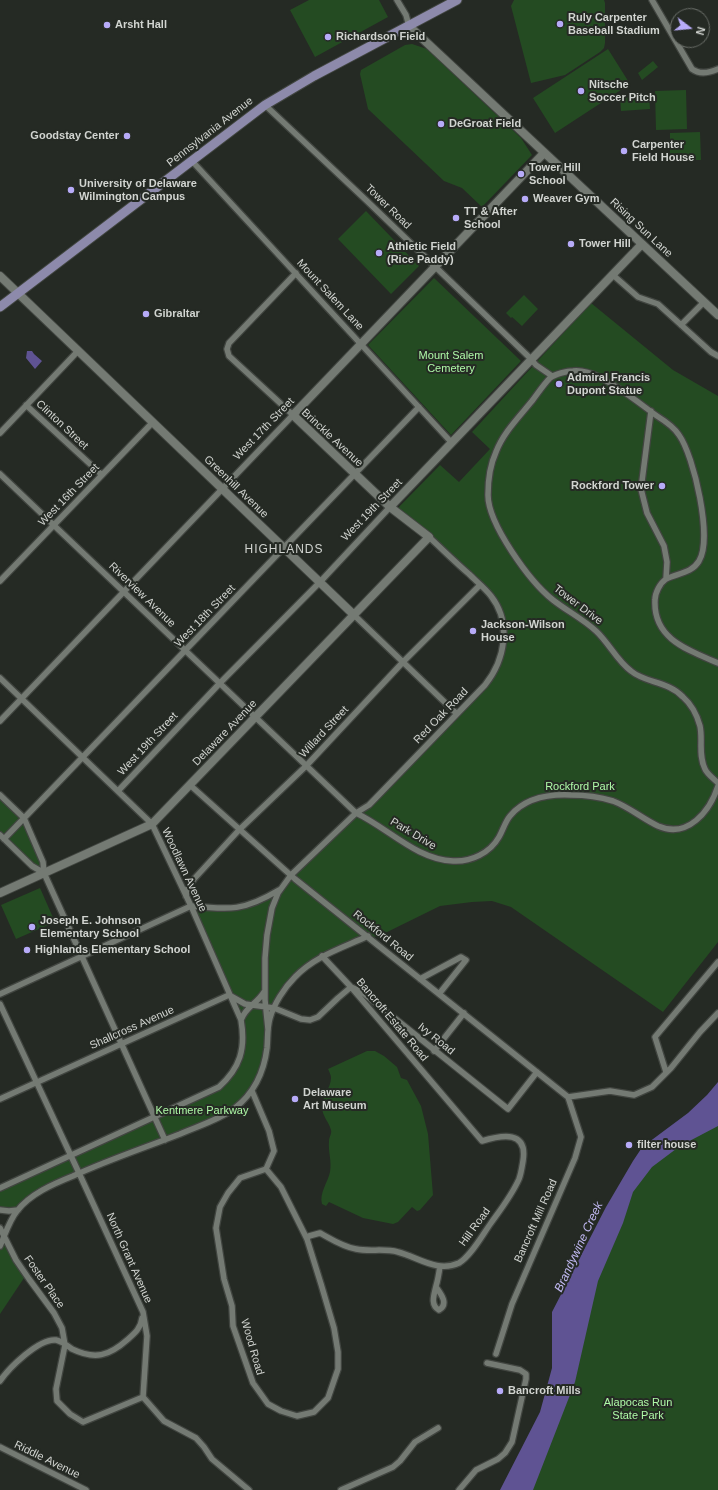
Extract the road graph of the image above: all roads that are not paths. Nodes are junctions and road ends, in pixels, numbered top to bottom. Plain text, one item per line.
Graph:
1 (397, 0) edge
2 (457, 0) edge
3 (652, 0) edge
4 (409, 26) junction
5 (718, 69) edge
6 (264, 105) junction
7 (544, 153) junction
8 (192, 161) junction
9 (642, 244) junction
10 (435, 266) junction
11 (296, 273) junction
12 (613, 275) junction
13 (0, 276) edge
14 (18, 293) junction
15 (704, 302) junction
16 (0, 307) edge
17 (718, 315) edge
18 (682, 325) junction
19 (361, 344) junction
20 (78, 351) junction
21 (718, 356) edge
22 (531, 359) junction
23 (552, 376) junction
24 (26, 405) junction
25 (420, 407) junction
26 (651, 411) junction
27 (293, 415) junction
28 (153, 422) junction
29 (0, 433) edge
30 (452, 443) junction
31 (0, 474) edge
32 (355, 474) junction
33 (102, 475) junction
34 (222, 489) junction
35 (390, 507) junction
36 (54, 525) junction
37 (429, 537) junction
38 (284, 548) junction
39 (1, 579) edge
40 (666, 579) junction
41 (320, 582) junction
42 (480, 585) junction
43 (124, 592) junction
44 (354, 615) junction
45 (185, 650) junction
46 (403, 662) junction
47 (718, 664) edge
48 (0, 678) edge
49 (220, 683) junction
50 (22, 699) junction
51 (457, 714) junction
52 (255, 717) junction
53 (0, 721) edge
54 (83, 757) junction
55 (306, 766) junction
56 (718, 783) edge
57 (190, 785) junction
58 (718, 786) edge
59 (118, 791) junction
60 (0, 795) edge
61 (356, 813) junction
62 (24, 818) junction
63 (152, 824) junction
64 (239, 830) junction
65 (2, 837) edge
66 (44, 873) junction
67 (291, 875) junction
68 (281, 889) junction
69 (0, 893) edge
70 (186, 896) junction
71 (191, 906) junction
72 (368, 936) junction
73 (82, 956) junction
74 (322, 956) junction
75 (718, 962) edge
76 (420, 979) junction
77 (351, 987) junction
78 (265, 992) junction
79 (0, 994) edge
80 (439, 994) junction
81 (229, 995) junction
82 (0, 1004) edge
83 (251, 1005) junction
84 (265, 1006) junction
85 (274, 1008) junction
86 (464, 1013) junction
87 (718, 1013) edge
88 (241, 1020) junction
89 (268, 1029) junction
90 (121, 1043) junction
91 (434, 1051) junction
92 (537, 1072) junction
93 (666, 1072) junction
94 (37, 1083) junction
95 (252, 1091) junction
96 (568, 1097) junction
97 (445, 1098) joint
98 (0, 1099) edge
99 (155, 1118) junction
100 (165, 1140) junction
101 (71, 1156) junction
102 (266, 1169) junction
103 (79, 1173) junction
104 (0, 1188) edge
105 (0, 1210) edge
106 (18, 1210) junction
107 (0, 1228) edge
108 (4, 1238) junction
109 (306, 1239) junction
110 (0, 1246) edge
111 (440, 1266) junction
112 (436, 1287) dead end
113 (143, 1312) junction
114 (65, 1345) junction
115 (496, 1354) dead end
116 (487, 1363) dead end
117 (0, 1380) edge
118 (143, 1398) junction
119 (438, 1428) dead end
120 (0, 1447) edge
121 (86, 1490) edge
122 (249, 1490) edge
123 (341, 1490) edge
124 (459, 1490) edge

1 - 4 street
2 - 4 main road, Pennsylvania Avenue
3 - 5 street
4 - 6 main road, Pennsylvania Avenue
4 - 7 street, Rising Sun Lane
6 - 8 main road, Pennsylvania Avenue
6 - 10 street, Tower Road
7 - 9 street, Rising Sun Lane
7 - 10 street, West 17th Street
8 - 11 street, Mount Salem Lane
8 - 14 main road, Pennsylvania Avenue
9 - 12 street, West 19th Street
9 - 15 street, Rising Sun Lane
10 - 19 street, West 17th Street
10 - 22 street, Tower Road
11 - 19 street, Mount Salem Lane
11 - 27 street, Brinckle Avenue
12 - 18 street
12 - 22 street, West 19th Street
13 - 14 street, Greenhill Avenue
14 - 16 main road, Pennsylvania Avenue
14 - 20 street, Greenhill Avenue
15 - 17 street, Rising Sun Lane
15 - 18 street
18 - 21 street
19 - 25 street, Mount Salem Lane
19 - 27 street, West 17th Street
20 - 24 street
20 - 28 street, Greenhill Avenue
22 - 23 street
22 - 30 street, West 19th Street
23 - 26 street
23 - 56 street, Tower Drive
24 - 29 street
24 - 33 street, Clinton Street
25 - 30 street, Mount Salem Lane
25 - 32 street, West 18th Street
26 - 40 street
26 - 40 street
27 - 32 street, Brinckle Avenue
27 - 34 street, West 17th Street
28 - 33 street, West 16th Street
28 - 34 street, Greenhill Avenue
30 - 35 street, West 19th Street
31 - 36 street, Riverview Avenue
32 - 35 street, Brinckle Avenue
32 - 38 street, West 18th Street
33 - 36 street, West 16th Street
34 - 38 street, Greenhill Avenue
34 - 43 street, West 17th Street
35 - 37 street, Brinckle Avenue
35 - 41 street, West 19th Street
36 - 39 street, West 16th Street
36 - 43 street, Riverview Avenue
37 - 42 street, Red Oak Road
37 - 44 street, Delaware Avenue
38 - 41 street, Greenhill Avenue
38 - 45 street, West 18th Street
40 - 47 street
41 - 44 street, Greenhill Avenue
41 - 49 street, West 19th Street
42 - 46 street, Willard Street
42 - 51 street, Red Oak Road
43 - 45 street, Riverview Avenue
43 - 50 street, West 17th Street
44 - 46 street, Greenhill Avenue
44 - 52 street, Delaware Avenue
45 - 49 street, Riverview Avenue
45 - 54 street, West 18th Street
46 - 51 street, Greenhill Avenue
46 - 55 street, Willard Street
48 - 50 street, Woodlawn Avenue
49 - 52 street, Riverview Avenue
49 - 59 street, West 19th Street
50 - 53 street, West 17th Street
50 - 54 street, Woodlawn Avenue
51 - 61 street, Red Oak Road
52 - 55 street, Riverview Avenue
52 - 57 street, Delaware Avenue
54 - 59 street, Woodlawn Avenue
54 - 62 street, West 18th Street
55 - 61 street, Riverview Avenue
55 - 64 street, Willard Street
57 - 63 street, Delaware Avenue
57 - 64 street, Rockford Road
58 - 61 street, Park Drive
59 - 63 street, Woodlawn Avenue
60 - 62 street
61 - 67 street, Red Oak Road
62 - 65 street, West 18th Street
62 - 66 street
63 - 66 street, Delaware Avenue
63 - 70 street, Woodlawn Avenue
64 - 67 street, Rockford Road
64 - 70 street, Willard Street
65 - 66 street
66 - 69 street, Delaware Avenue
66 - 73 street
67 - 68 street, Red Oak Road
67 - 72 street, Rockford Road
68 - 71 street, Red Oak Road
68 - 78 street, Red Oak Road
70 - 71 street, Woodlawn Avenue
71 - 73 street
71 - 81 street, Woodlawn Avenue
72 - 74 street
72 - 76 street, Rockford Road
73 - 79 street
73 - 90 street
74 - 77 street, Bancroft Estate Road
74 - 85 street
75 - 93 street
76 - 80 street, Rockford Road
76 - 80 street
77 - 85 street
77 - 91 street, Ivy Road
77 - 97 street, Bancroft Estate Road
78 - 83 street
78 - 84 street, Red Oak Road
80 - 86 street, Rockford Road
81 - 83 street
81 - 88 street, Woodlawn Avenue
81 - 90 street, Shallcross Avenue
82 - 94 street, North Grant Avenue
83 - 84 street
83 - 88 street
84 - 85 street
84 - 89 street, Red Oak Road
85 - 89 street
86 - 91 street
86 - 92 street, Rockford Road
87 - 93 street
88 - 99 street, Woodlawn Avenue
89 - 95 street
90 - 94 street, Shallcross Avenue
90 - 99 street
91 - 92 street, Ivy Road
92 - 96 street, Rockford Road
93 - 96 street
94 - 98 street, Shallcross Avenue
94 - 101 street, North Grant Avenue
95 - 100 street
95 - 102 street
96 - 115 street, Bancroft Mill Road
97 - 111 street, Hill Road
99 - 100 street
99 - 101 street
100 - 103 street
101 - 103 street, North Grant Avenue
101 - 104 street
102 - 109 street, Wood Road
102 - 109 street, Wood Road
103 - 106 street
103 - 113 street, North Grant Avenue
105 - 106 street
106 - 108 street
107 - 108 street, Foster Place
108 - 110 street
108 - 114 street, Foster Place
109 - 111 street, Hill Road
111 - 112 street
113 - 114 street
113 - 118 street, North Grant Avenue
114 - 117 street
114 - 118 street, Foster Place
116 - 124 street
118 - 122 street
119 - 123 street
120 - 121 street, Riddle Avenue

